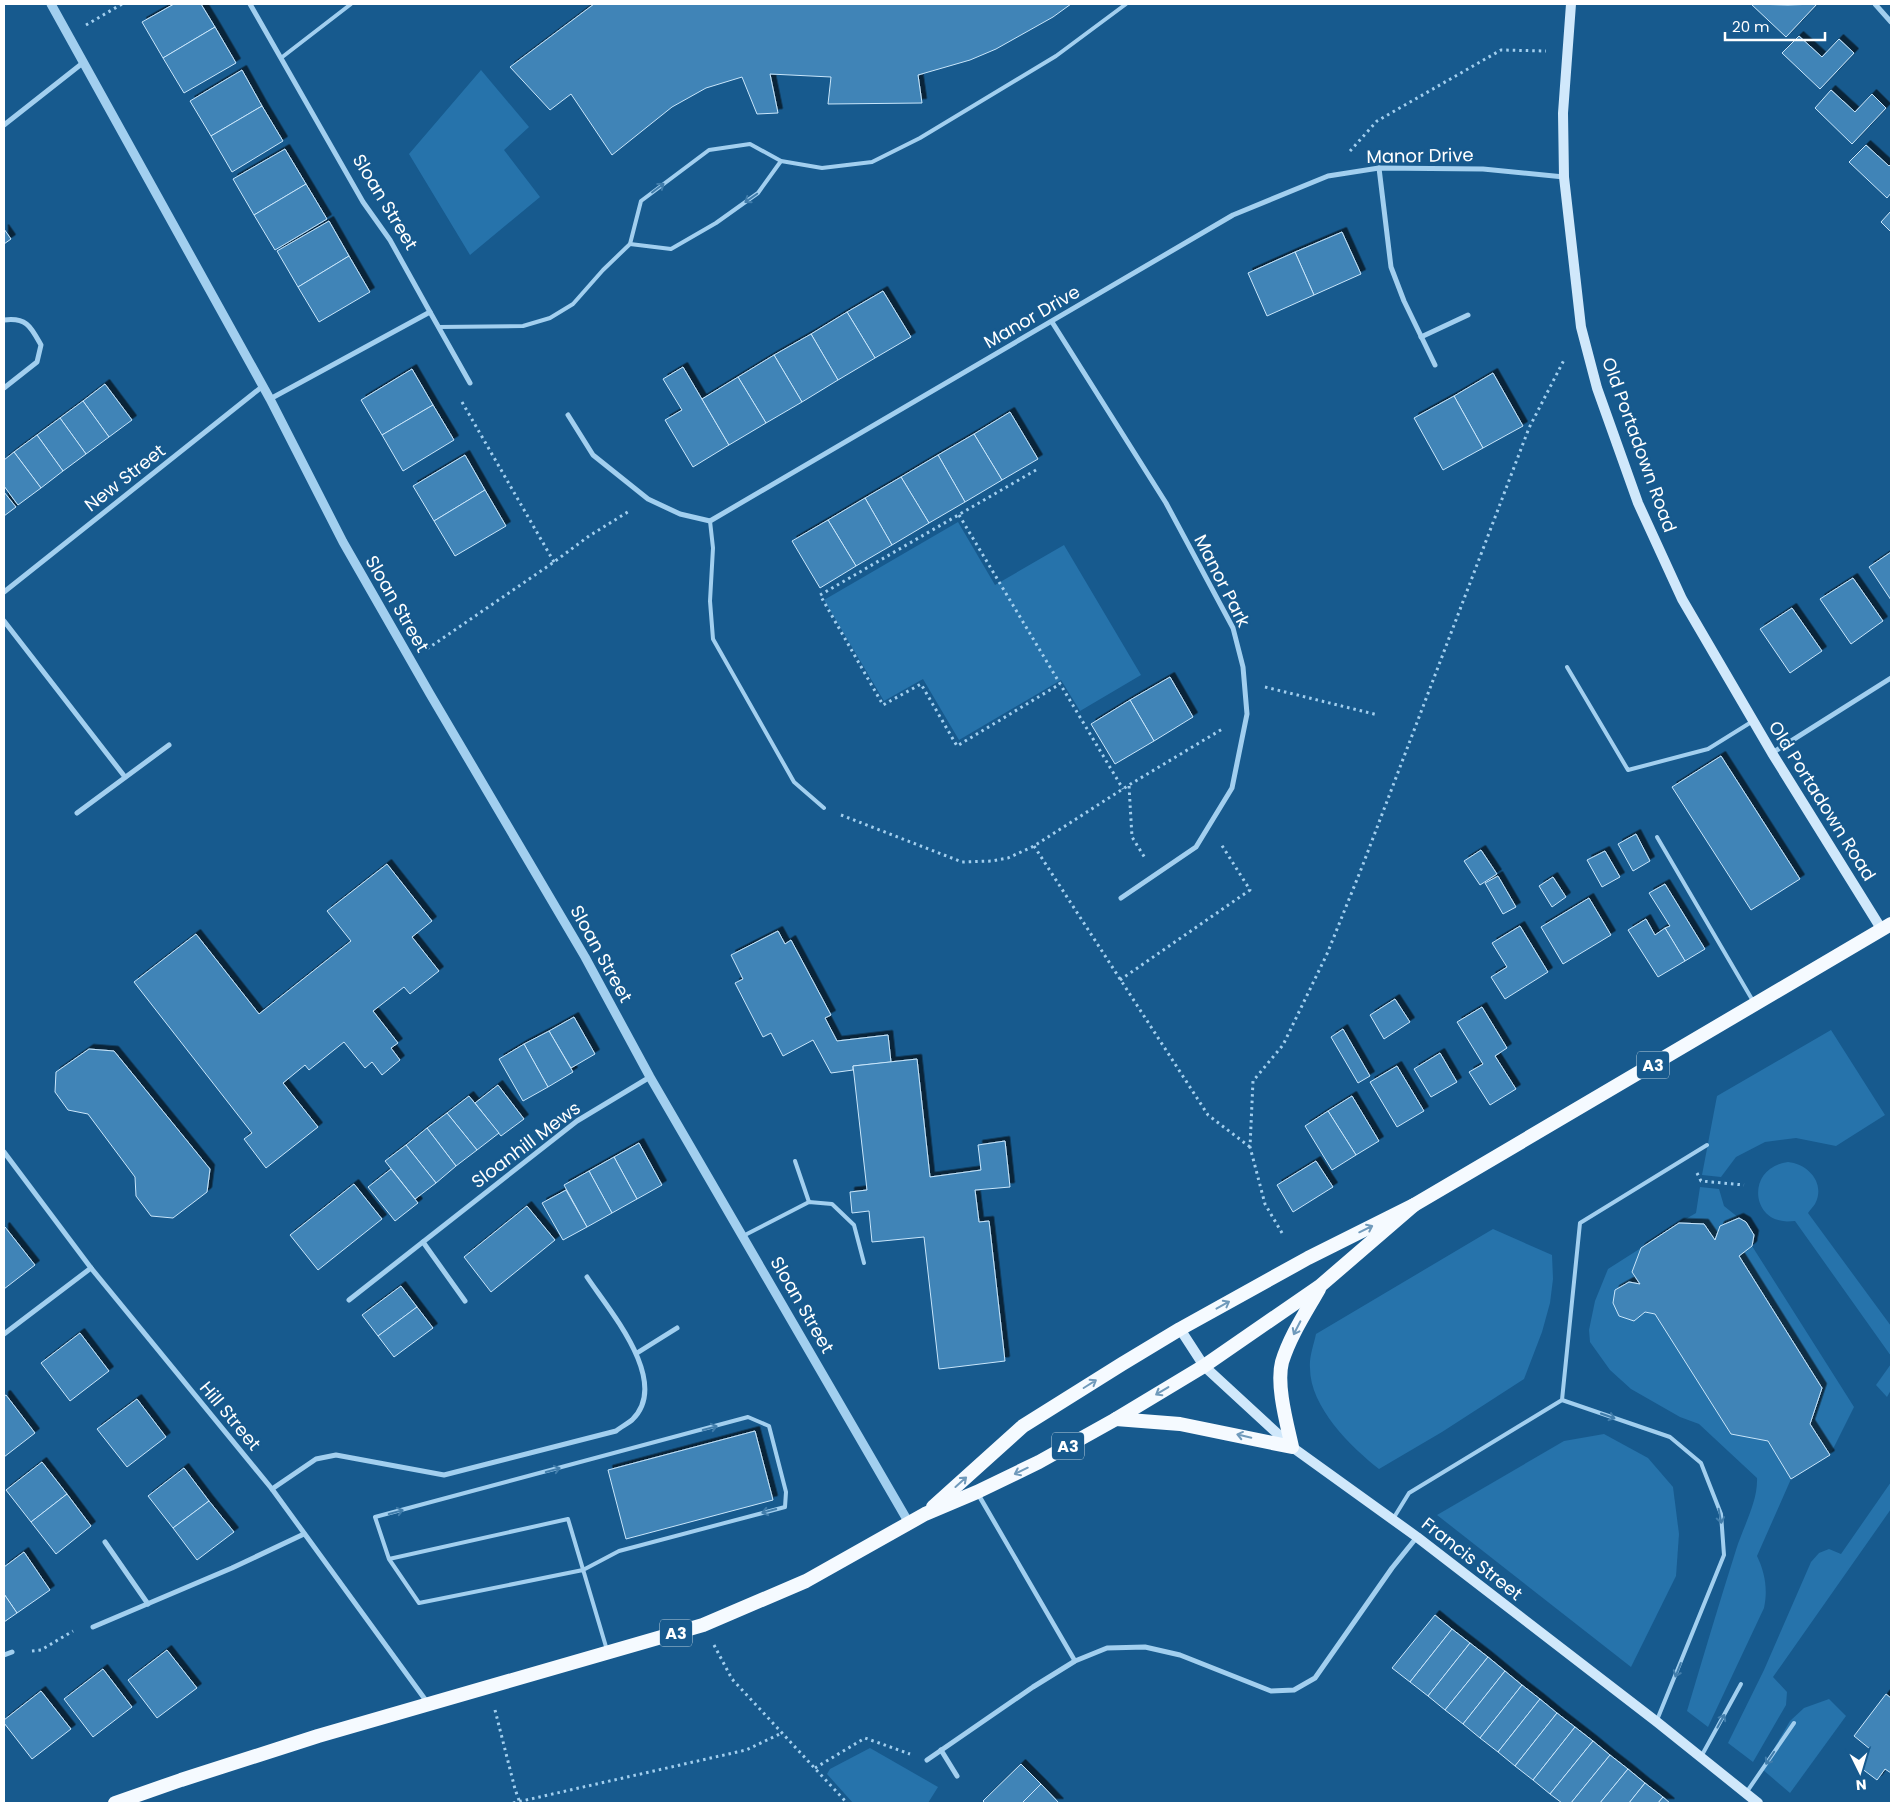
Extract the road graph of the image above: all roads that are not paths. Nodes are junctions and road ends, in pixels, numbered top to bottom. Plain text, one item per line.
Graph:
1 (51, 4) edge
2 (250, 4) edge
3 (351, 4) edge
4 (1126, 4) edge
5 (1571, 4) edge
6 (1875, 4) edge
7 (1891, 22) edge
8 (281, 58) junction
9 (84, 62) junction
10 (4, 125) edge
11 (782, 161) junction
12 (1379, 168) junction
13 (1564, 176) junction
14 (630, 244) junction
15 (430, 312) junction
16 (1468, 315) dead end
17 (4, 320) edge
18 (1052, 322) junction
19 (439, 327) junction
20 (1421, 337) junction
21 (1435, 365) dead end
22 (470, 383) road end
23 (263, 386) junction
24 (4, 388) edge
25 (270, 399) junction
26 (568, 415) dead end
27 (710, 521) junction
28 (4, 592) edge
29 (4, 621) edge
30 (1566, 667) dead end
31 (1891, 678) edge
32 (1753, 722) junction
33 (169, 744) dead end
34 (1772, 753) junction
35 (125, 777) junction
36 (824, 808) road end
37 (77, 813) dead end
38 (1656, 837) dead end
39 (1121, 898) dead end
40 (1887, 927) edge
41 (1756, 1005) junction
42 (650, 1077) junction
43 (1707, 1145) dead end
44 (4, 1152) edge
45 (796, 1161) dead end
46 (809, 1202) junction
47 (1414, 1205) junction
48 (743, 1236) junction
49 (423, 1242) junction
50 (864, 1263) dead end
51 (90, 1268) junction
52 (587, 1277) dead end
53 (1320, 1286) junction
54 (349, 1300) dead end
55 (465, 1301) dead end
56 (677, 1328) dead end
57 (1180, 1329) junction
58 (4, 1334) edge
59 (637, 1353) junction
60 (1204, 1366) junction
61 (1562, 1400) junction
62 (1116, 1419) junction
63 (1292, 1447) junction
64 (272, 1489) junction
65 (977, 1492) junction
66 (925, 1514) junction
67 (1393, 1519) junction
68 (909, 1523) junction
69 (304, 1534) junction
70 (1417, 1537) junction
71 (105, 1542) dead end
72 (389, 1559) junction
73 (583, 1570) junction
74 (148, 1604) junction
75 (93, 1628) road end
76 (12, 1652) road end
77 (608, 1652) junction
78 (4, 1655) edge
79 (1075, 1662) junction
80 (1741, 1684) dead end
81 (428, 1703) junction
82 (1657, 1722) junction
83 (1794, 1723) dead end
84 (941, 1750) junction
85 (1700, 1757) junction
86 (927, 1760) road end
87 (957, 1776) dead end
88 (1746, 1793) junction
89 (115, 1803) edge
90 (1758, 1803) edge

1 - 9 street, Sloan Street
2 - 8 street, Sloan Street
3 - 8 lane
4 - 11 lane
5 - 13 main road, Old Portadown Road
6 - 7 street
8 - 15 street, Sloan Street
9 - 10 street
9 - 23 street, Sloan Street
11 -> 14 lane
14 -> 11 lane
12 - 13 street, Manor Drive
12 - 18 street, Manor Drive
12 - 20 street
13 - 32 main road, Old Portadown Road
14 - 19 lane
15 - 19 street, Sloan Street
15 - 25 street
16 - 20 street
17 - 24 street
18 - 27 street, Manor Drive
18 - 39 street, Manor Park
19 - 22 street, Sloan Street
20 - 21 street
23 - 25 street, Sloan Street
23 - 28 street, New Street
25 - 42 street, Sloan Street
26 - 27 street
27 - 36 lane
29 - 35 street
30 - 32 lane
31 - 34 street
32 - 34 main road, Old Portadown Road
33 - 35 street
34 - 40 main road, Old Portadown Road
35 - 37 street
38 - 41 lane
40 - 41 highway, A3
41 - 47 highway, A3
42 - 48 street, Sloan Street
42 - 49 street, Sloanhill Mews
43 - 61 lane
44 - 51 street, Hill Street
45 - 46 lane
46 - 48 lane
46 - 50 lane
47 - 53 highway, A3
57 -> 47 highway, A3
48 - 68 street, Sloan Street
49 - 54 street, Sloanhill Mews
49 - 55 street
51 - 58 street
51 - 64 street, Hill Street
52 - 59 street
53 - 60 highway, A3
53 -> 63 highway
56 - 59 street
57 - 60 main road, Francis Street
66 -> 57 highway, A3
59 - 64 street
60 -> 62 highway, A3
60 - 63 main road, Francis Street
61 - 67 lane
61 -> 82 lane
63 -> 62 highway
62 -> 65 highway, A3
63 - 67 main road, Francis Street
64 - 69 street, Hill Street
65 - 66 highway, A3
65 - 79 street
66 - 68 highway, A3
67 - 70 main road, Francis Street
68 - 77 highway, A3
69 - 74 street
69 - 81 street, Hill Street
70 - 79 street
70 - 82 main road, Francis Street
71 - 74 street
72 - 73 lane
72 - 73 lane
72 -> 73 lane
73 - 77 lane
74 - 75 street
76 - 78 street
77 - 81 highway, A3
79 - 84 street
85 -> 80 lane
81 - 89 highway, A3
82 - 85 main road, Francis Street
83 -> 88 lane
84 - 86 street
84 - 87 street
85 - 88 main road, Francis Street
88 - 90 main road, Francis Street

